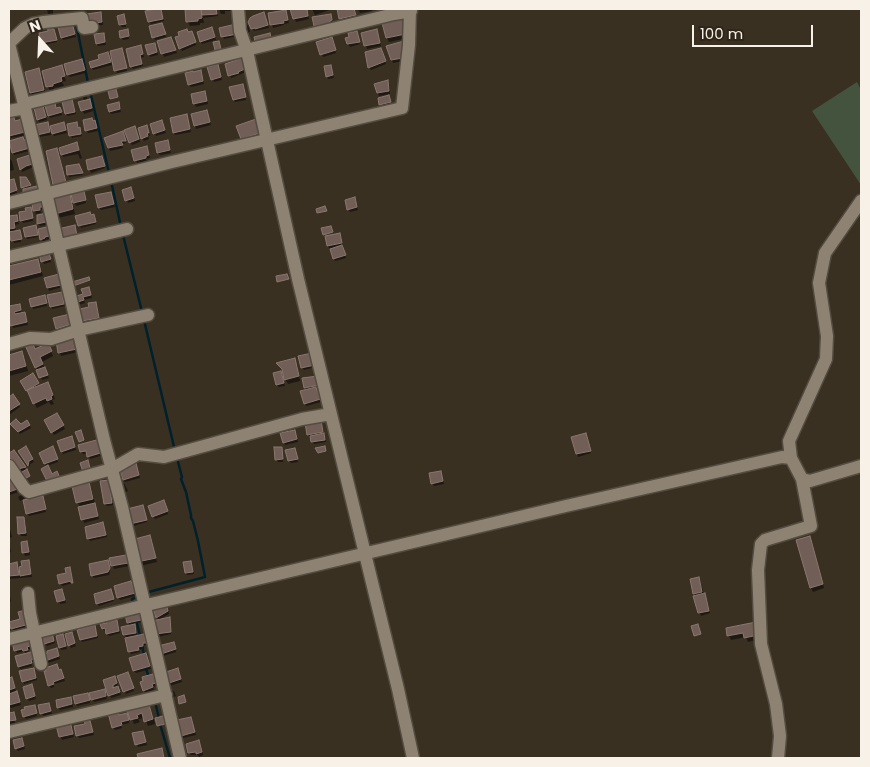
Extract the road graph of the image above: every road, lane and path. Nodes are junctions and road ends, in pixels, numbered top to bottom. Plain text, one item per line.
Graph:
1 (238, 9) edge
2 (411, 10) edge
3 (92, 27) dead end
4 (9, 43) edge
5 (247, 51) junction
6 (25, 106) junction
7 (9, 111) edge
8 (267, 141) junction
9 (46, 193) junction
10 (861, 201) edge
11 (9, 203) edge
12 (127, 229) dead end
13 (58, 245) junction
14 (9, 257) edge
15 (148, 315) dead end
16 (79, 330) junction
17 (9, 344) edge
18 (331, 414) junction
19 (791, 458) junction
20 (9, 466) edge
21 (861, 466) edge
22 (112, 469) junction
23 (802, 479) junction
24 (364, 553) junction
25 (28, 593) dead end
26 (144, 606) junction
27 (34, 633) junction
28 (9, 639) edge
29 (40, 664) dead end
30 (158, 697) junction
31 (9, 732) edge
32 (180, 758) edge
33 (413, 758) edge
34 (778, 758) edge

1 - 5 street
2 - 5 street
2 - 8 street
3 - 4 street
4 - 6 street
5 - 6 street
5 - 8 street
6 - 7 street
6 - 9 street
8 - 9 street
8 - 18 street
9 - 11 street
9 - 13 street
10 - 19 street
12 - 13 street
13 - 14 street
13 - 16 street
15 - 16 street
16 - 17 street
16 - 22 street
18 - 22 street
18 - 24 street
19 - 23 street
19 - 24 street
20 - 22 street
21 - 23 street
22 - 26 street
23 - 34 street
24 - 26 street
24 - 33 street
25 - 27 street
26 - 27 street
26 - 30 street
27 - 28 street
27 - 29 street
30 - 31 street
30 - 32 street

